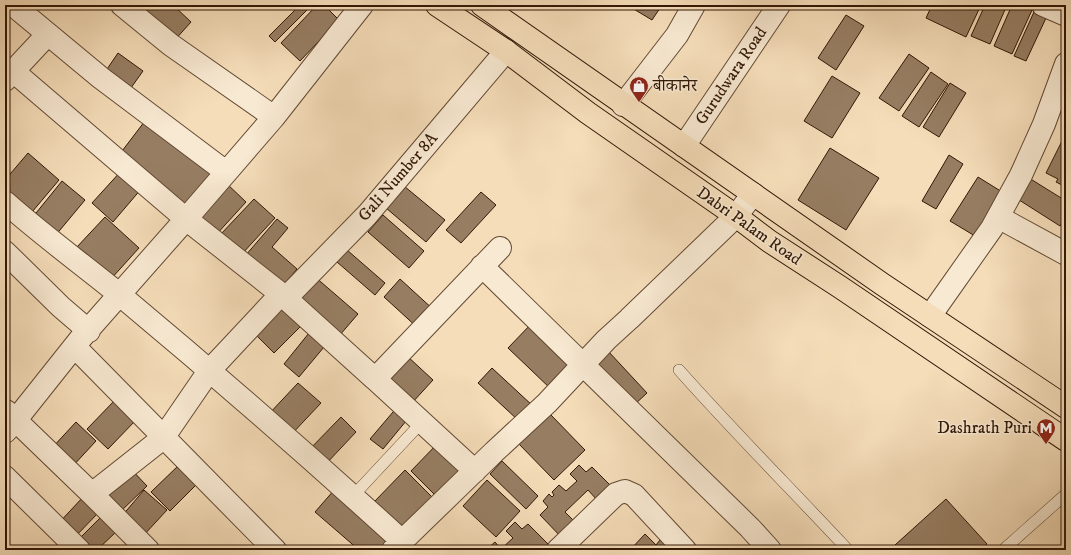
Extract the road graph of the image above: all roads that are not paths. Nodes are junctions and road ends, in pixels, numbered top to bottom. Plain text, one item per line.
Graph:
1 (13, 5) edge
2 (122, 5) edge
3 (362, 5) edge
4 (437, 5) edge
5 (482, 5) edge
6 (694, 5) edge
7 (779, 5) edge
8 (1043, 5) edge
9 (1066, 15) edge
10 (48, 34) junction
11 (506, 51) junction
12 (1066, 64) edge
13 (9, 76) edge
14 (623, 105) junction
15 (274, 117) junction
16 (684, 146) junction
17 (226, 172) junction
18 (753, 194) junction
19 (5, 202) edge
20 (736, 216) junction
21 (998, 217) junction
22 (186, 219) junction
23 (500, 248) dead end
24 (5, 252) edge
25 (1066, 254) edge
26 (482, 266) junction
27 (120, 295) junction
28 (283, 296) junction
29 (930, 316) junction
30 (89, 331) junction
31 (75, 347) junction
32 (582, 364) junction
33 (679, 370) dead end
34 (209, 371) junction
35 (376, 379) junction
36 (1066, 407) edge
37 (8, 421) edge
38 (422, 422) junction
39 (163, 438) junction
40 (1066, 440) edge
41 (475, 471) junction
42 (5, 477) edge
43 (92, 494) junction
44 (1066, 494) edge
45 (352, 496) junction
46 (398, 545) edge
47 (79, 550) edge
48 (148, 550) edge
49 (275, 550) edge
50 (558, 550) edge
51 (685, 550) edge
52 (770, 550) edge
53 (848, 550) edge
54 (1003, 550) edge

1 - 10 street
2 - 15 street
3 - 15 street
4 - 11 main road, Dabri Palam Road
5 - 14 main road, Dabri Palam Road
6 - 14 street
7 - 16 street, Gurudwara Road
8 - 9 street
10 - 13 street
10 - 17 street
11 - 20 main road, Dabri Palam Road
11 - 28 street, Gali Number 8A
12 - 21 street
13 - 22 street
14 - 16 main road, Dabri Palam Road
15 - 17 street
16 - 18 main road, Dabri Palam Road
17 - 22 street
18 - 20 street
18 - 29 main road, Dabri Palam Road
19 - 27 street
20 - 32 street
20 - 40 main road, Dabri Palam Road
21 - 25 street
21 - 29 street
22 - 27 street
22 - 28 street
23 - 26 street
24 - 30 street
26 - 32 street
26 - 35 street
27 - 30 street
27 - 34 street
28 - 34 street, Gali Number 8A
28 - 35 street
29 - 36 main road, Dabri Palam Road
30 - 31 street
31 - 37 street
31 - 39 street
32 - 41 street
32 - 52 street
33 - 53 lane
34 - 39 street, Gali Number 8A
34 - 45 street
35 - 38 street
37 - 43 street
38 - 41 street
38 - 45 lane
39 - 43 street, Gali Number 8A
39 - 49 street
41 - 46 street
42 - 47 street
43 - 48 street
44 - 54 lane
45 - 46 street
50 - 51 street

